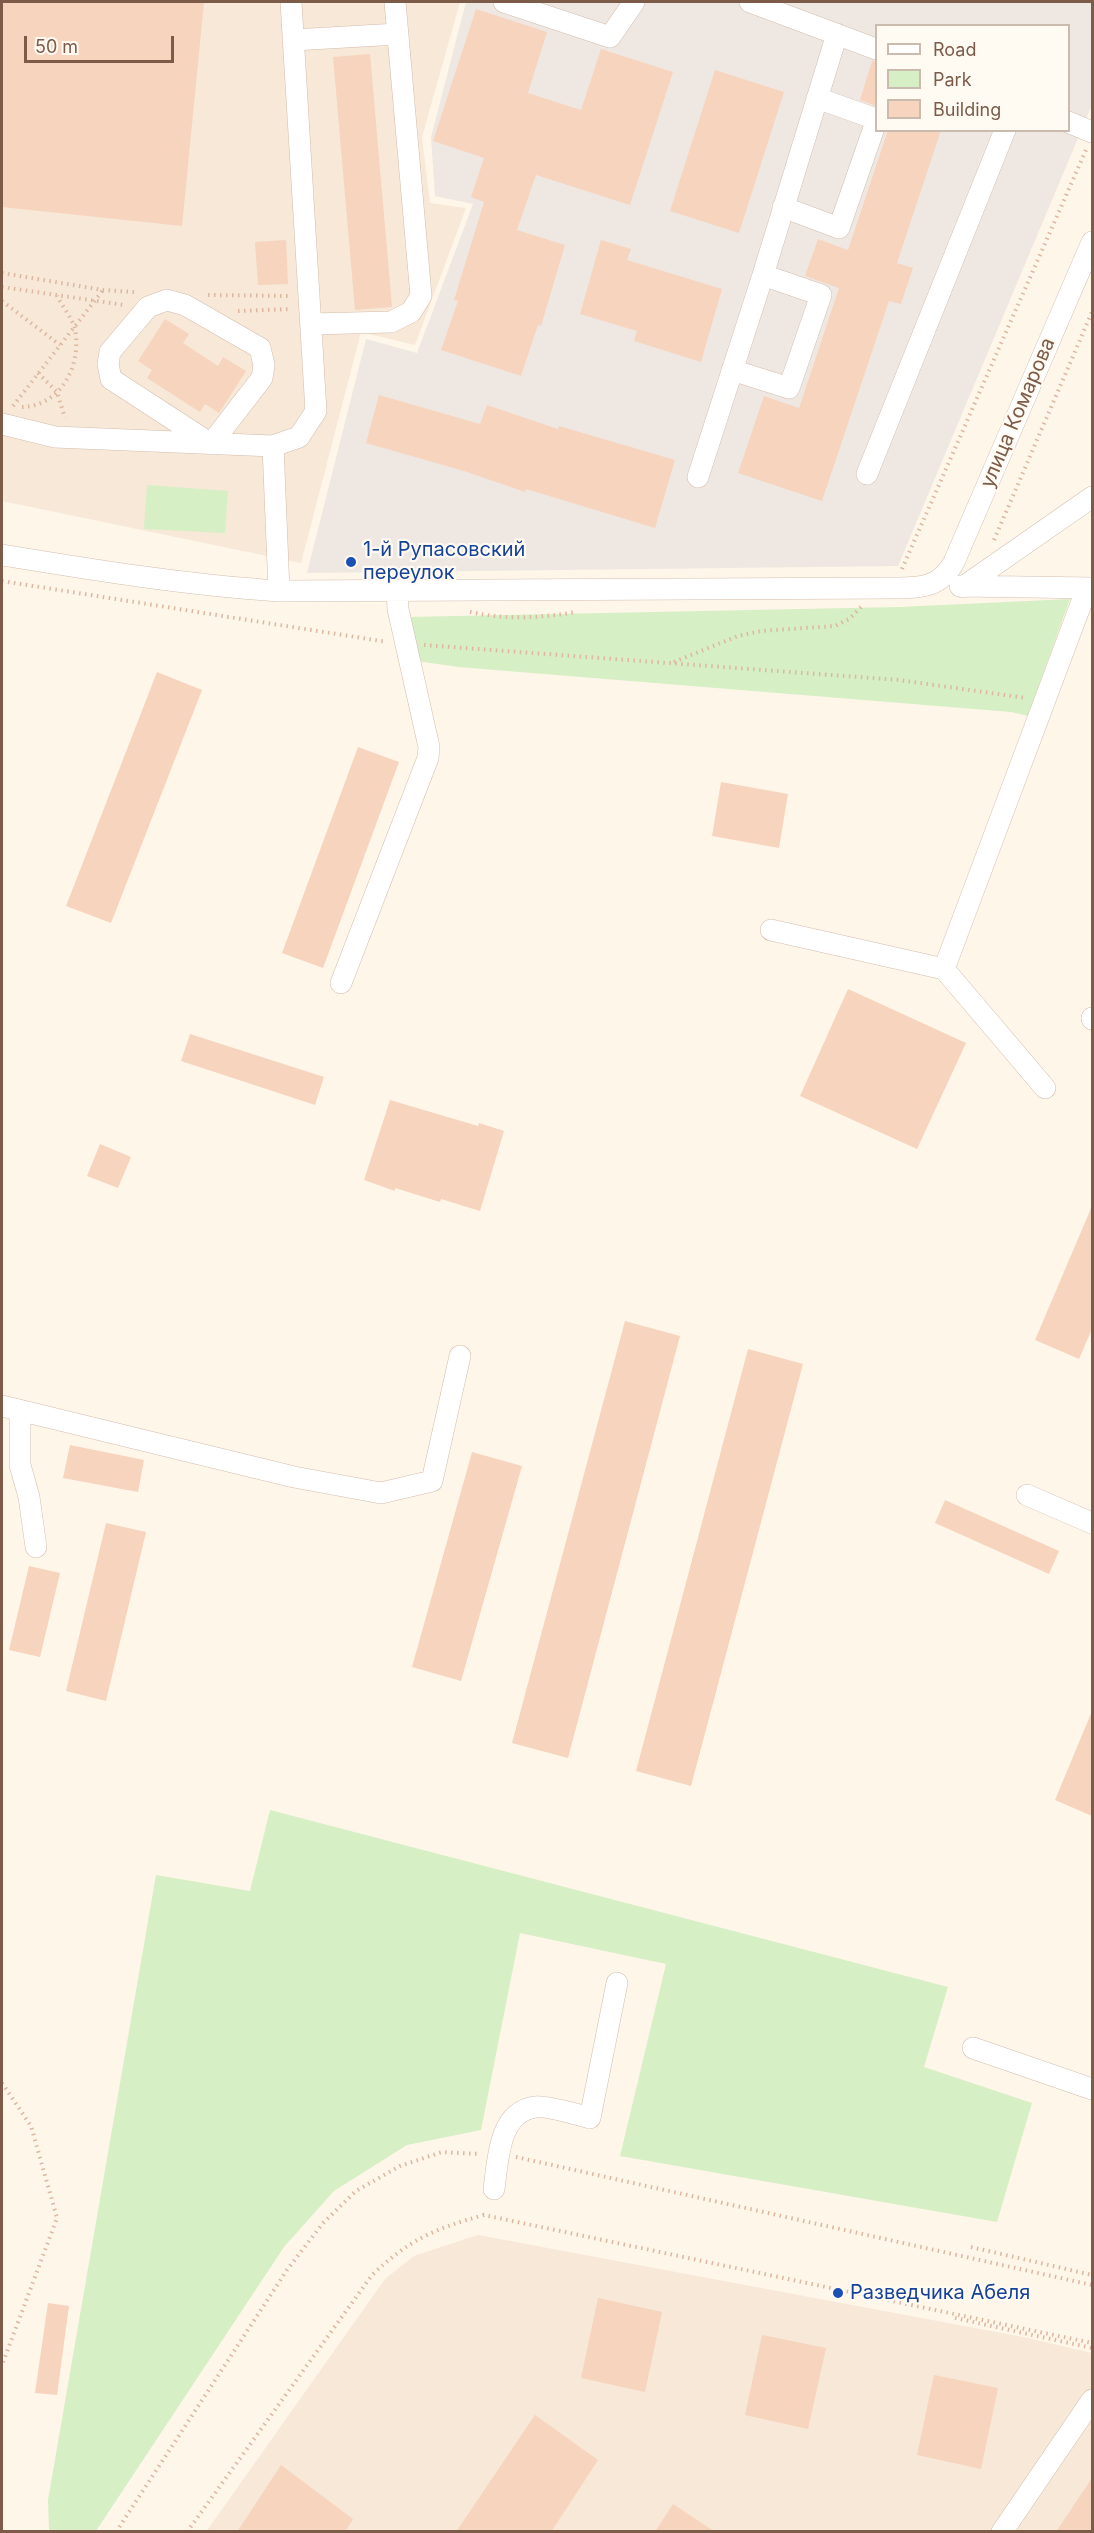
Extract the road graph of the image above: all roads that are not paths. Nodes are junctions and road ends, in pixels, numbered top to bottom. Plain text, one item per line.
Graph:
1 (291, 2) edge
2 (395, 2) edge
3 (504, 2) edge
4 (634, 2) edge
5 (750, 2) edge
6 (398, 34) junction
7 (837, 34) junction
8 (293, 40) junction
9 (875, 49) edge
10 (817, 98) junction
11 (875, 121) edge
12 (875, 124) edge
13 (1070, 124) edge
14 (1004, 132) edge
15 (1090, 139) edge
16 (783, 207) junction
17 (1092, 242) edge
18 (763, 275) junction
19 (311, 324) junction
20 (732, 370) junction
21 (7, 415) edge
22 (211, 444) junction
23 (273, 446) junction
24 (867, 474) dead end
25 (698, 477) dead end
26 (1092, 497) edge
27 (2, 555) edge
28 (939, 580) junction
29 (963, 587) junction
30 (1090, 588) edge
31 (279, 591) junction
32 (397, 592) junction
33 (771, 930) dead end
34 (944, 969) junction
35 (341, 983) dead end
36 (1045, 1088) dead end
37 (460, 1356) dead end
38 (11, 1409) edge
39 (1027, 1495) dead end
40 (1092, 1523) edge
41 (36, 1547) dead end
42 (617, 1983) dead end
43 (973, 2048) dead end
44 (1092, 2089) edge
45 (494, 2189) dead end
46 (1092, 2400) edge
47 (1002, 2532) edge

1 - 8 street
2 - 6 street
3 - 4 street
5 - 7 street
6 - 8 street
6 - 19 street
7 - 9 street
7 - 10 street
8 - 19 street
10 - 11 street
10 - 16 street
12 - 16 street
13 - 15 street
14 - 24 street
16 - 18 street
17 - 28 street, улица Комарова
18 - 20 street
18 - 20 street
19 - 23 street
20 - 25 street
21 - 22 street
22 - 22 street
22 - 23 street
23 - 31 street
26 - 29 street
27 - 31 street
28 - 29 street
28 - 32 street
29 - 30 street
30 - 34 street
31 - 32 street
32 - 35 street
33 - 34 street
34 - 36 street
37 - 38 street
38 - 41 street
39 - 40 street
42 - 45 street
43 - 44 street
46 - 47 street

